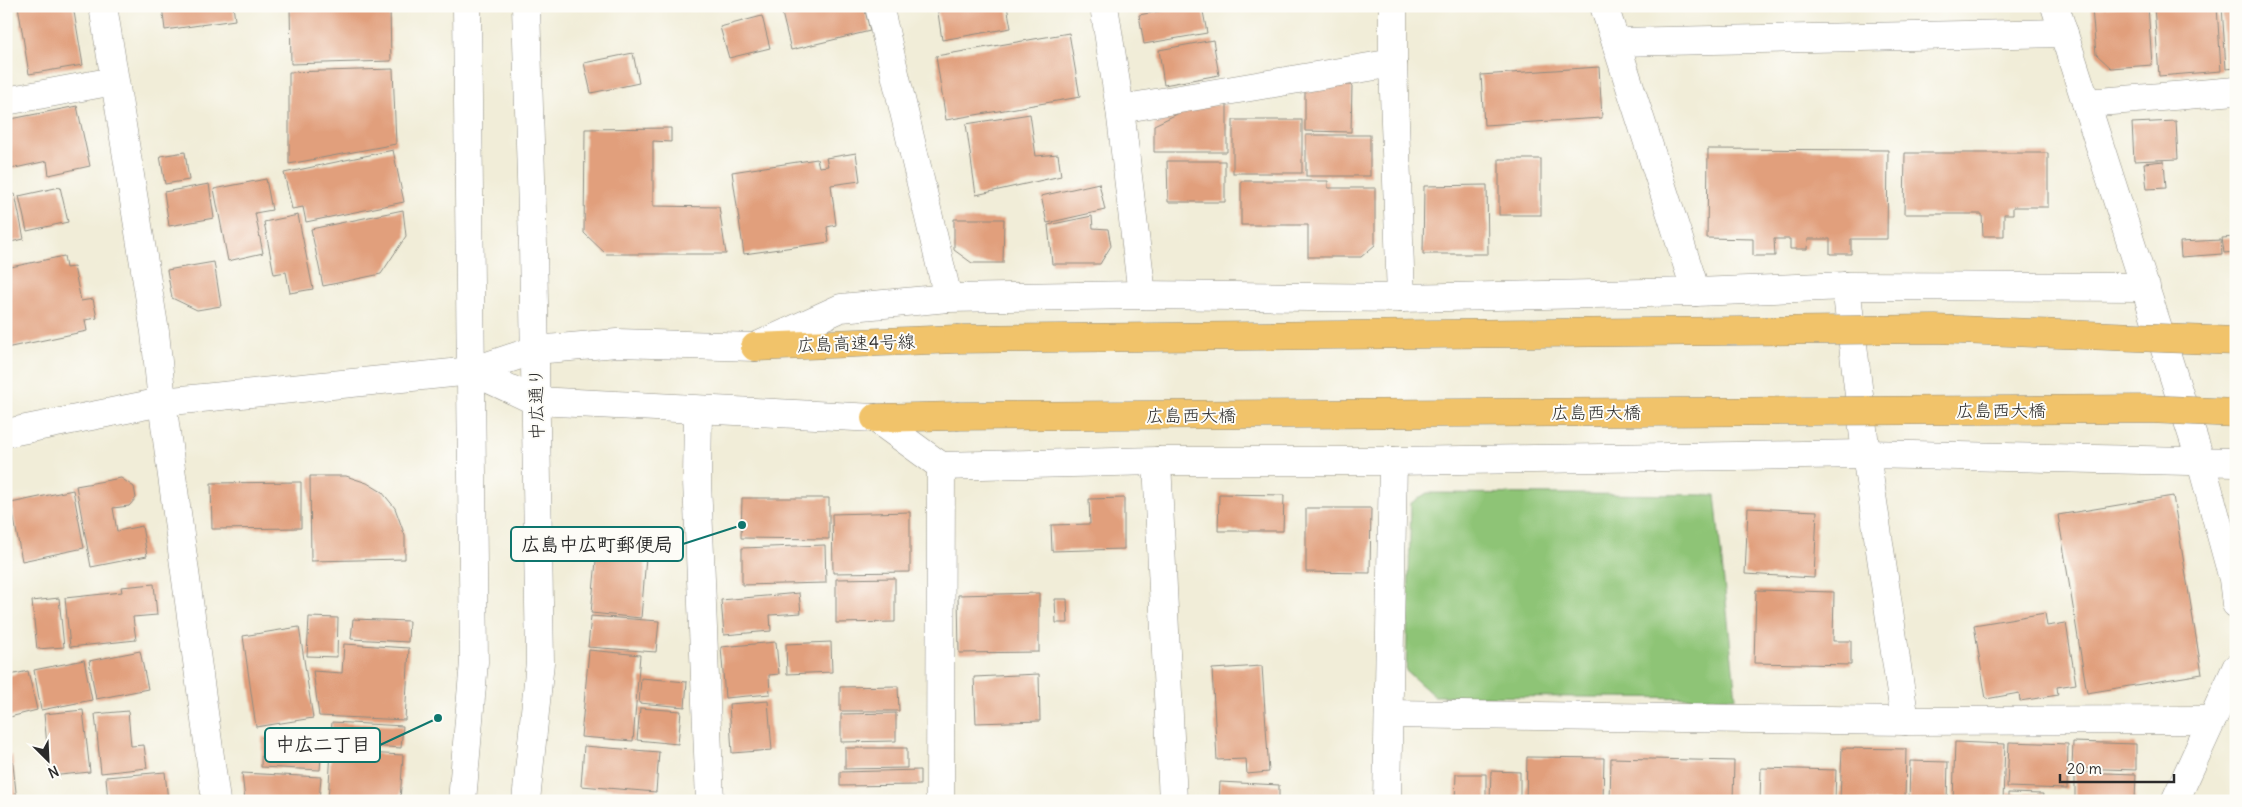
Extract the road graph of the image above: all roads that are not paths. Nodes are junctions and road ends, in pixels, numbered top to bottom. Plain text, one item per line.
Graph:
1 (103, 6) edge
2 (467, 6) edge
3 (526, 6) edge
4 (878, 6) edge
5 (1104, 6) edge
6 (1393, 6) edge
7 (1604, 6) edge
8 (2055, 6) edge
9 (2064, 33) junction
10 (1616, 42) junction
11 (1393, 63) junction
12 (114, 81) junction
13 (2236, 91) edge
14 (6, 101) edge
15 (2086, 103) junction
16 (1120, 109) junction
17 (1846, 286) junction
18 (2146, 287) junction
19 (1696, 292) junction
20 (1142, 295) junction
21 (948, 298) junction
22 (1401, 298) junction
23 (2236, 341) edge
24 (755, 347) junction
25 (535, 350) junction
26 (472, 371) junction
27 (536, 401) junction
28 (162, 402) junction
29 (698, 410) junction
30 (2236, 413) edge
31 (875, 418) junction
32 (6, 433) edge
33 (1866, 454) junction
34 (1157, 461) junction
35 (1393, 461) junction
36 (2201, 462) junction
37 (2236, 462) edge
38 (941, 466) junction
39 (2236, 604) edge
40 (2236, 668) edge
41 (1389, 714) junction
42 (2212, 720) junction
43 (1905, 721) junction
44 (216, 801) edge
45 (462, 801) edge
46 (526, 801) edge
47 (710, 801) edge
48 (940, 801) edge
49 (1173, 801) edge
50 (1387, 801) edge
51 (2175, 801) edge

1 - 12 street
2 - 26 street
3 - 25 street, 中広通り
4 - 21 street
5 - 16 street
6 - 11 street
7 - 10 street
8 - 9 street
9 - 10 street
9 - 15 street
10 - 19 street
11 - 16 street
11 - 22 street
12 - 14 street
12 - 28 street
13 - 15 street
15 - 18 street
16 - 20 street
17 - 18 street
17 - 19 street
17 - 33 street
18 - 36 street
19 - 22 street
20 - 21 street
20 - 22 street
21 - 24 street
23 - 24 highway, 広島高速4号線, bridge
24 - 25 street
25 - 26 street
25 - 27 street, 中広通り
26 - 27 street
26 - 28 street
26 - 45 street
27 - 29 street
27 - 46 street, 中広通り
28 - 32 street
28 - 44 street
29 - 31 street
29 - 47 street
30 - 31 highway, 広島西大橋, bridge
31 - 38 street
33 - 35 street
33 - 36 street
33 - 43 street
34 - 35 street
34 - 38 street
34 - 49 street
35 - 41 street
36 - 37 street
36 - 39 street
38 - 48 street
40 - 42 street
41 - 43 street
41 - 50 street
42 - 43 street
42 - 51 street

